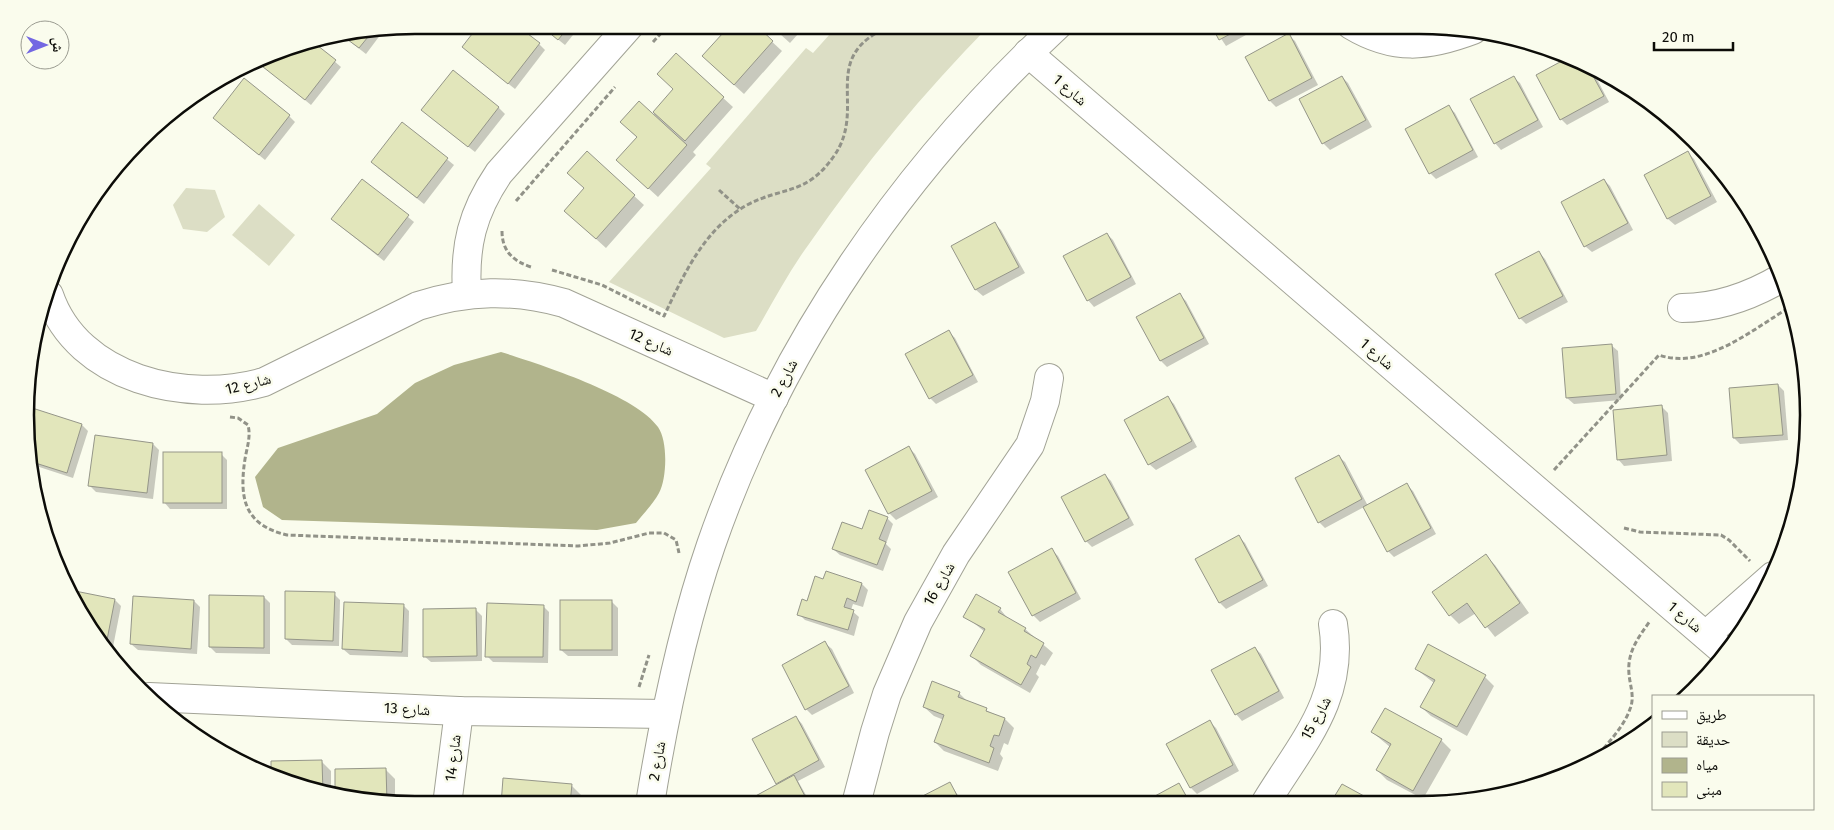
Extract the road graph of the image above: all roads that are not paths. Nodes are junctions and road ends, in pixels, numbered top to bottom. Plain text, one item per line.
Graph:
1 (622, 34) edge
2 (1048, 34) edge
3 (1370, 34) edge
4 (1457, 36) edge
5 (1028, 53) junction
6 (1776, 281) edge
7 (467, 294) junction
8 (51, 301) edge
9 (1682, 308) dead end
10 (1049, 378) dead end
11 (774, 398) junction
12 (1759, 588) edge
13 (1333, 624) dead end
14 (1706, 635) junction
15 (1720, 648) edge
16 (159, 697) edge
17 (459, 711) junction
18 (666, 714) junction
19 (448, 796) edge
20 (651, 796) edge
21 (858, 796) edge
22 (1270, 796) edge

1 - 7 street
2 - 5 street, شارع 2
3 - 4 street
5 - 11 street, شارع 2
5 - 14 street, شارع 1
6 - 9 street
7 - 8 street, شارع 12
7 - 11 street, شارع 12
10 - 21 street, شارع 16
11 - 18 street, شارع 2
12 - 14 street
13 - 22 street, شارع 15
14 - 15 street, شارع 1
16 - 17 street, شارع 13
17 - 18 street, شارع 13
17 - 19 street, شارع 14
18 - 20 street, شارع 2

